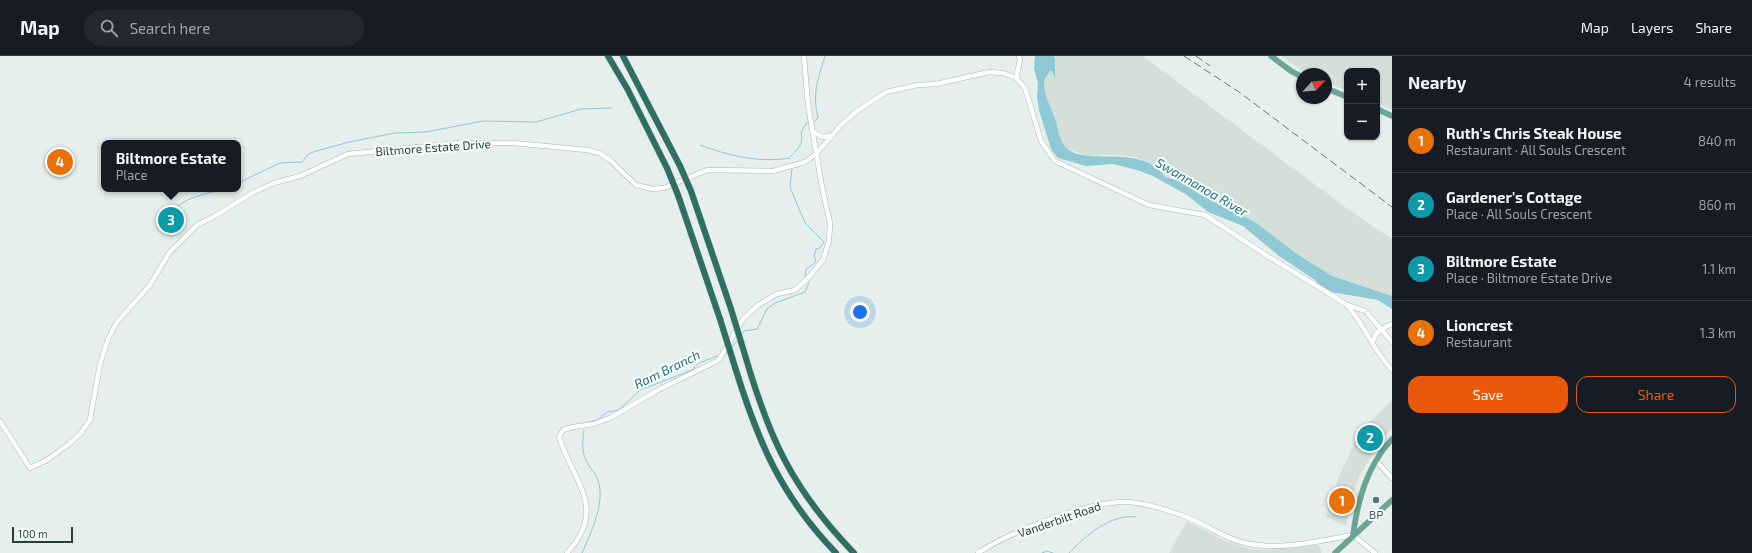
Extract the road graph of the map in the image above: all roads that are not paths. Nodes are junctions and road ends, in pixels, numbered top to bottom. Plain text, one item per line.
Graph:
1 (608, 56) edge
2 (623, 56) edge
3 (804, 56) edge
4 (1019, 56) edge
5 (1271, 56) edge
6 (1296, 74) edge
7 (1016, 78) junction
8 (1332, 91) edge
9 (1344, 96) edge
10 (1380, 110) edge
11 (1392, 116) edge
12 (814, 132) junction
13 (830, 136) junction
14 (817, 153) junction
15 (1345, 304) junction
16 (1392, 324) edge
17 (1381, 329) junction
18 (1392, 342) edge
19 (1373, 343) junction
20 (1392, 370) edge
21 (0, 421) edge
22 (1392, 439) edge
23 (1376, 460) junction
24 (1392, 478) edge
25 (1392, 500) edge
26 (1353, 535) junction
27 (567, 553) edge
28 (836, 553) edge
29 (854, 553) edge
30 (978, 553) edge
31 (1336, 553) edge
32 (1375, 553) edge

1 - 28 highway, bridge
2 - 29 highway, bridge
3 - 12 street
4 - 7 street
5 - 6 main road
7 - 13 street, Biltmore Estate Drive
7 - 15 street
8 - 9 main road
10 - 11 main road
12 - 13 street
12 - 14 street
13 - 14 street, Biltmore Estate Drive
14 - 21 street, Biltmore Estate Drive
14 - 27 street
15 - 17 street
15 - 19 street
16 - 17 street
17 - 18 street
17 - 19 street
19 - 20 street
22 - 23 main road
23 - 24 street
23 - 26 main road
25 - 26 main road
26 - 30 street, Vanderbilt Road
26 - 31 main road
26 - 32 street

